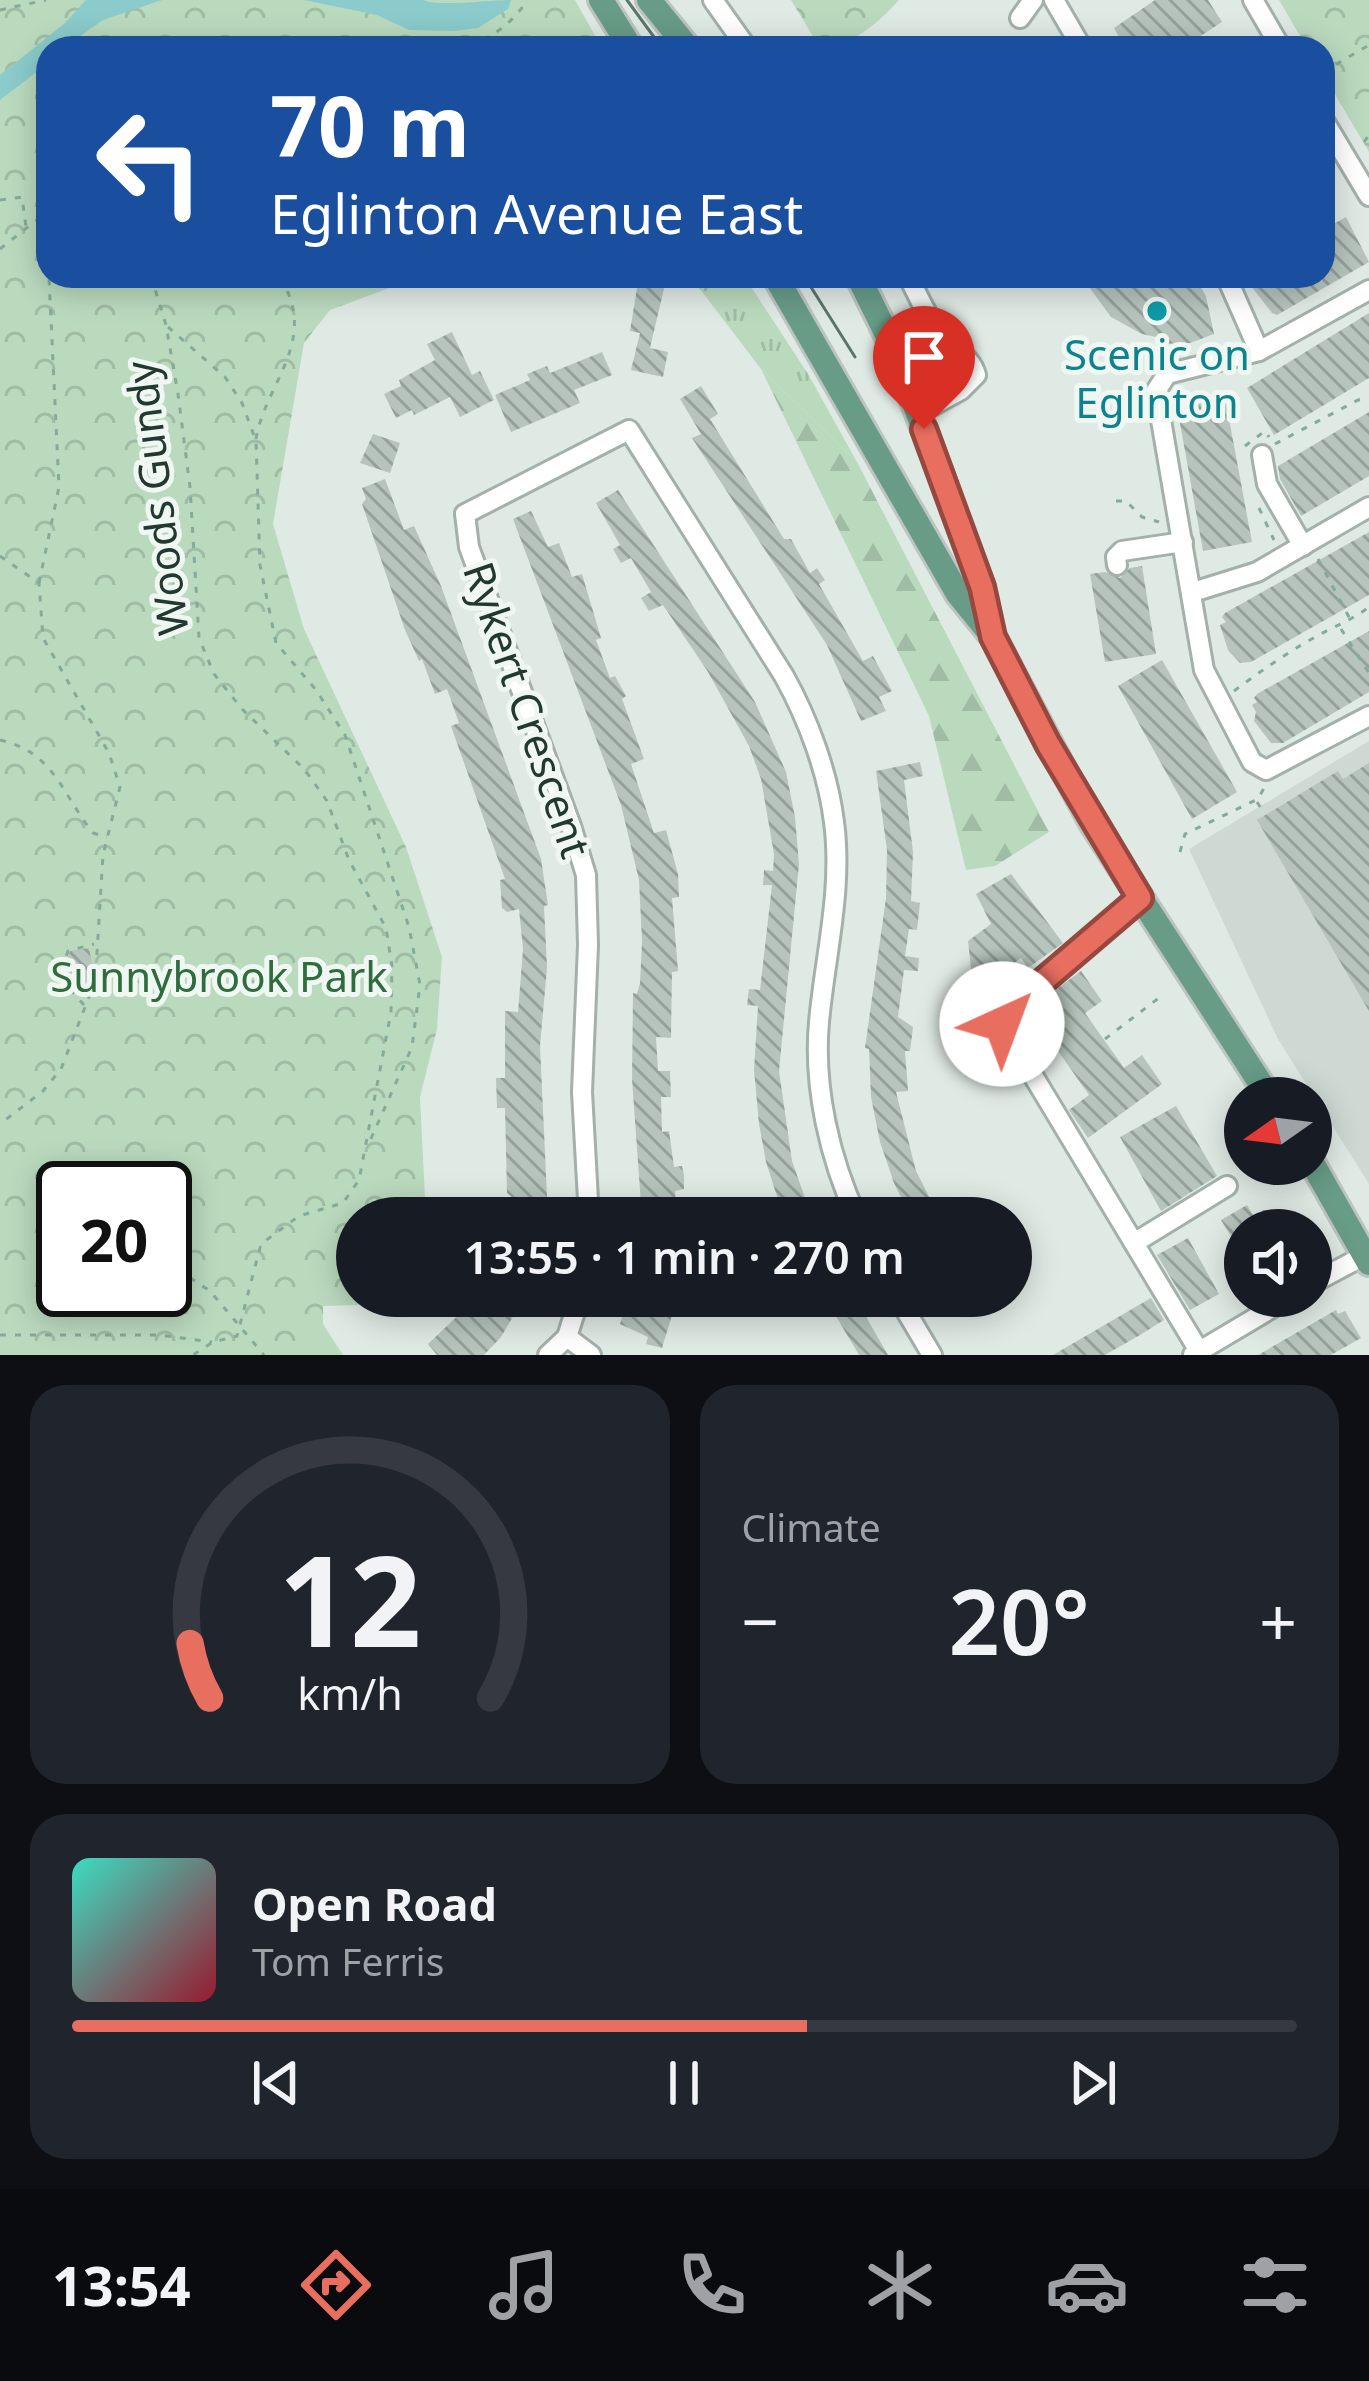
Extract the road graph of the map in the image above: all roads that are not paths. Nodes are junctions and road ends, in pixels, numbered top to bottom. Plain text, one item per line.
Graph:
1 (649, 0) edge
2 (713, 0) edge
3 (1033, 0) edge
4 (1054, 0) edge
5 (1253, 0) edge
6 (602, 3) edge
7 (1020, 18) dead end
8 (623, 36) edge
9 (678, 36) edge
10 (738, 36) edge
11 (1075, 36) edge
12 (1274, 36) edge
13 (1335, 138) edge
14 (1369, 196) edge
15 (782, 288) edge
16 (864, 288) edge
17 (914, 288) edge
18 (1231, 288) edge
19 (1369, 290) edge
20 (1259, 351) junction
21 (919, 413) junction
22 (1256, 455) road end
23 (1369, 506) edge
24 (1184, 542) junction
25 (1306, 544) junction
26 (1118, 565) dead end
27 (1193, 592) junction
28 (993, 637) junction
29 (1369, 716) edge
30 (1140, 898) junction
31 (1256, 1077) edge
32 (1325, 1185) edge
33 (1227, 1186) dead end
34 (588, 1197) edge
35 (848, 1197) edge
36 (1134, 1243) junction
37 (1367, 1257) edge
38 (1332, 1274) edge
39 (573, 1317) edge
40 (909, 1317) edge
41 (1257, 1317) edge
42 (567, 1337) junction
43 (1196, 1353) edge
44 (548, 1355) edge
45 (591, 1355) edge
46 (932, 1355) edge

1 - 9 main road
2 - 10 street
3 - 7 street
4 - 11 street
5 - 12 street
6 - 8 main road
13 - 14 street
15 - 28 main road
16 - 21 main road
17 - 21 street
18 - 20 street
19 - 20 street
20 - 24 street
21 - 28 main road
22 - 25 street
23 - 25 street
24 - 26 street
24 - 27 street
25 - 27 street
27 - 29 street
28 - 30 main road
30 - 31 main road
30 - 36 street
32 - 37 main road
33 - 36 street
34 - 35 street, Rykert Crescent
36 - 43 street
37 - 38 street
39 - 42 street
40 - 46 street
41 - 43 street
42 - 44 street
42 - 45 street

